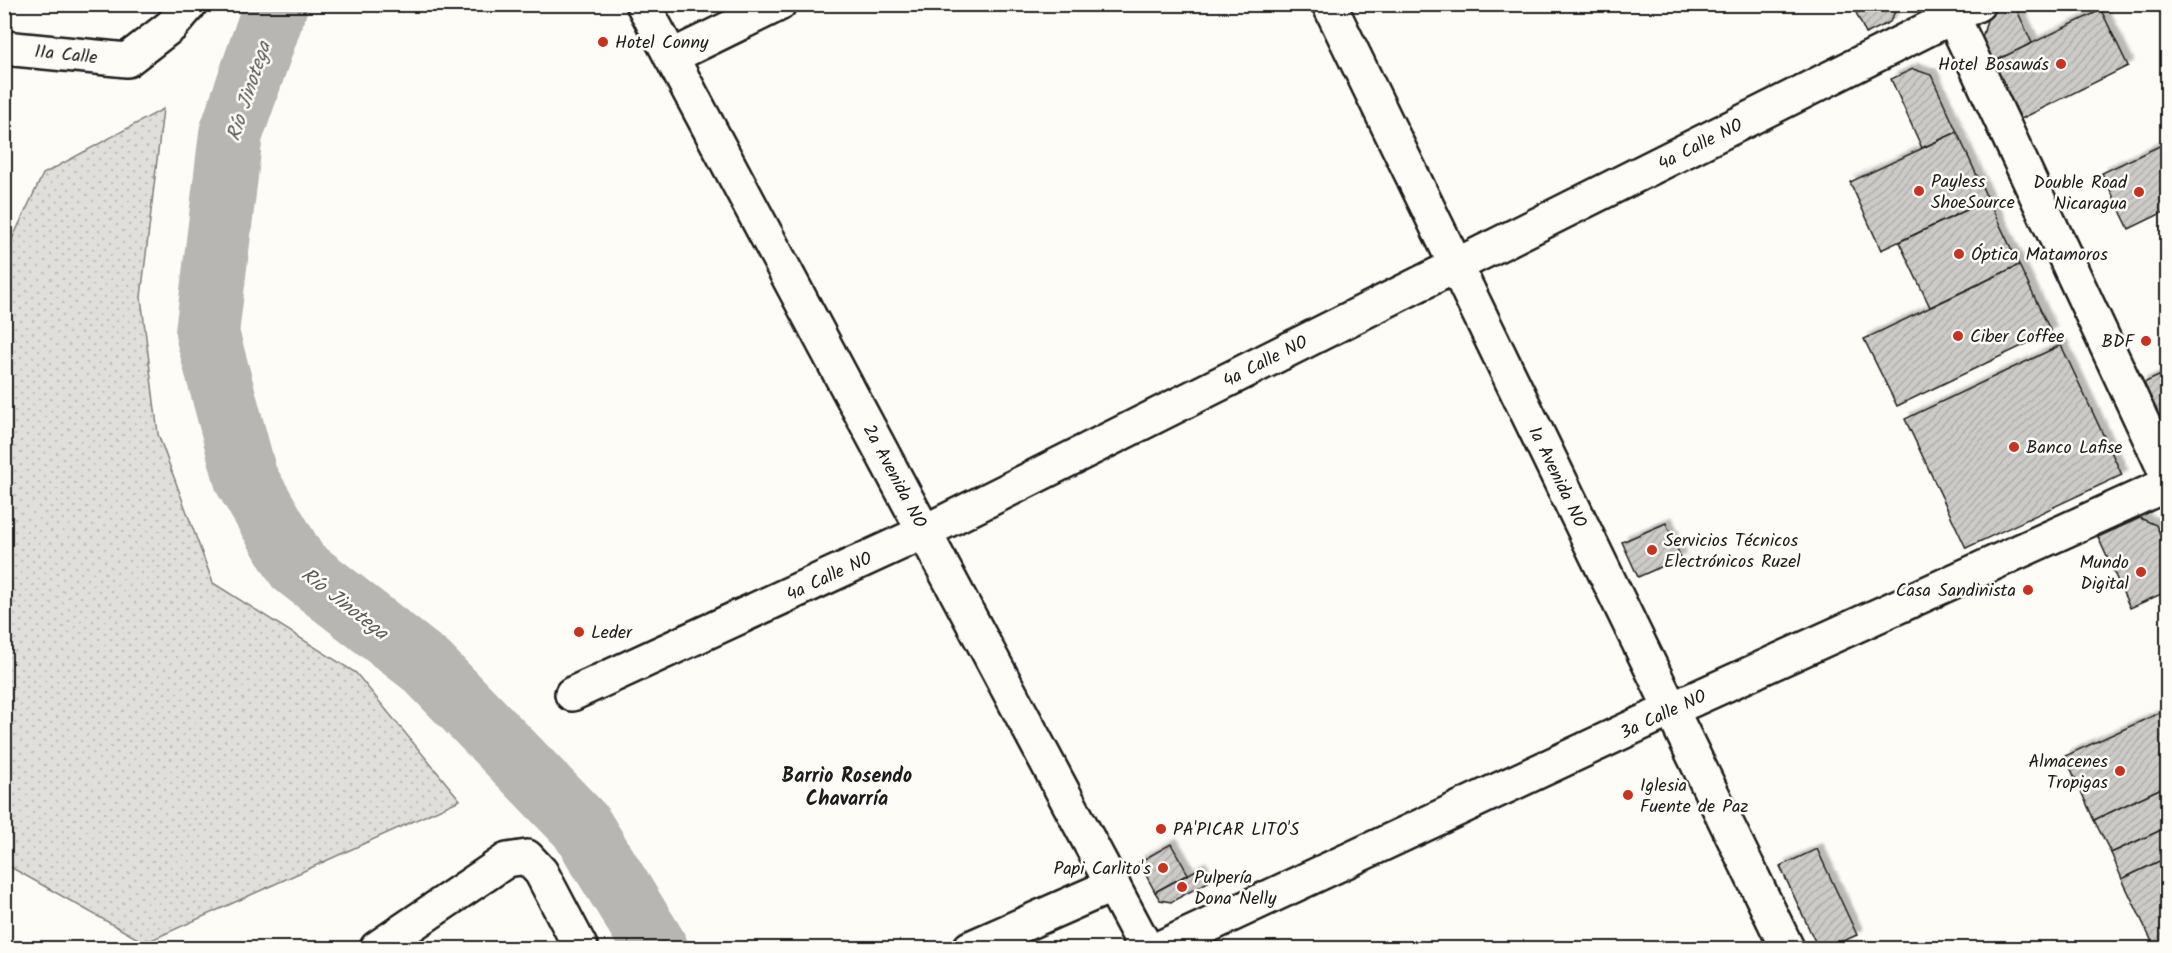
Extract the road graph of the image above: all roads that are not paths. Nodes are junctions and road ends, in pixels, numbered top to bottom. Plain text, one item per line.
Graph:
1 (190, 4) edge
2 (643, 4) edge
3 (779, 4) edge
4 (1329, 4) edge
5 (1959, 9) edge
6 (4, 48) edge
7 (671, 57) junction
8 (1456, 266) junction
9 (2168, 477) edge
10 (2168, 484) edge
11 (924, 532) junction
12 (572, 694) dead end
13 (1671, 710) junction
14 (1113, 885) junction
15 (377, 948) edge
16 (581, 948) edge
17 (970, 948) edge
18 (1146, 948) edge
19 (1160, 948) edge
20 (1787, 948) edge

1 - 6 street, 11a Calle
2 - 7 street, 2a Avenida NO
3 - 7 street
4 - 8 street, 1a Avenida NO
5 - 8 street, 4a Calle NO
5 - 9 street
7 - 11 street, 2a Avenida NO
8 - 11 street, 4a Calle NO
8 - 13 street, 1a Avenida NO
10 - 13 street, 3a Calle NO
11 - 12 street, 4a Calle NO
11 - 14 street, 2a Avenida NO
13 - 19 street, 3a Calle NO
13 - 20 street, 1a Avenida NO
14 - 17 street
14 - 18 street, 2a Avenida NO
15 - 16 street

